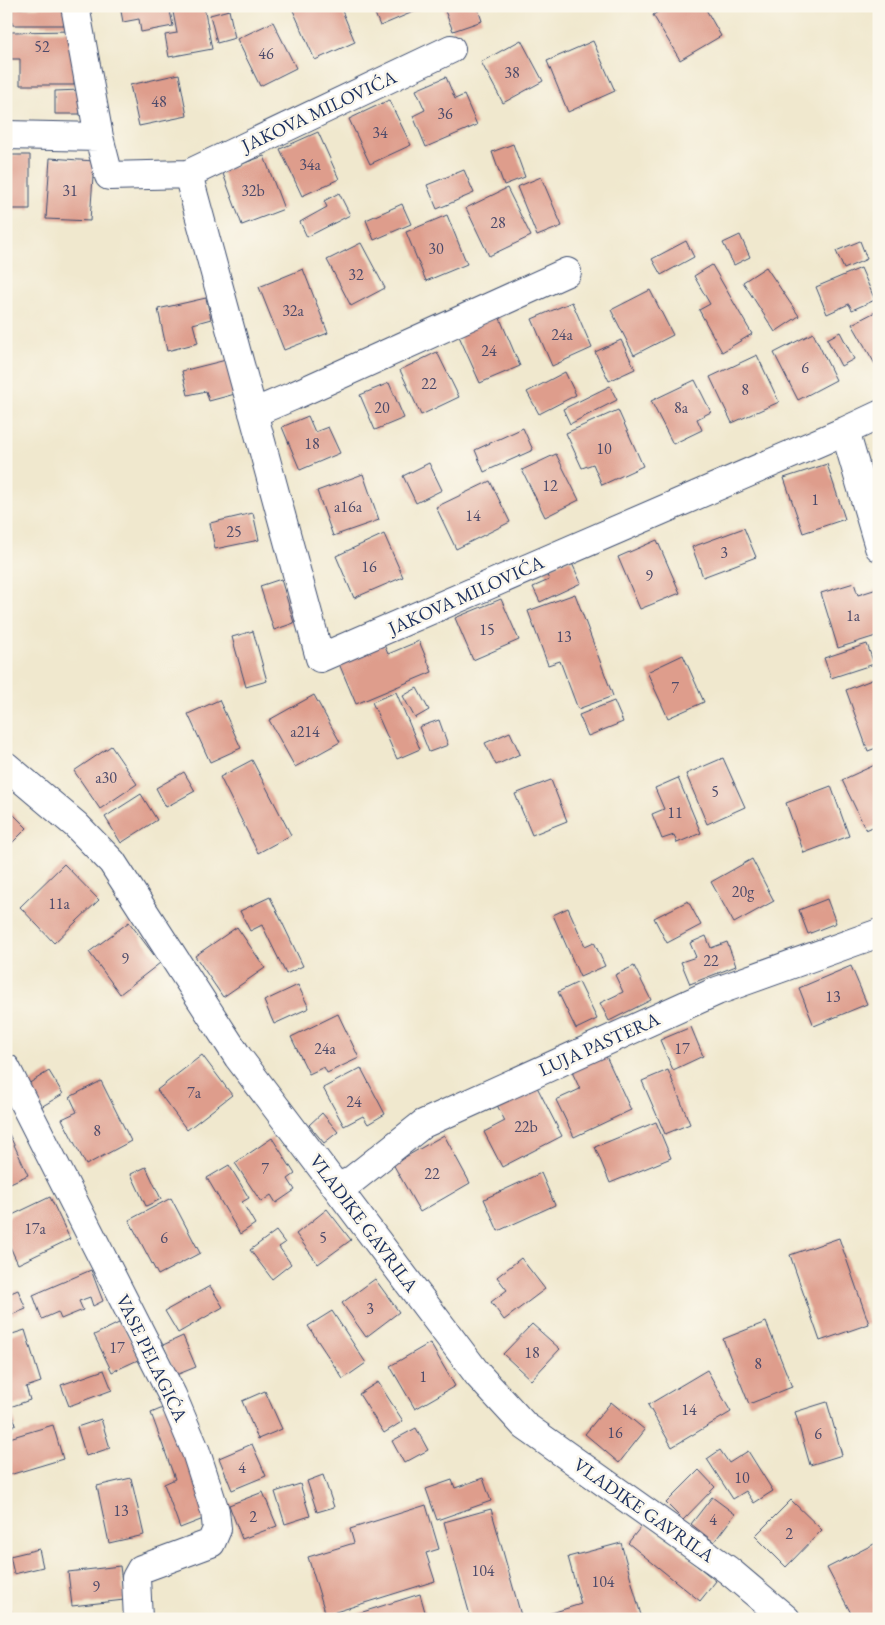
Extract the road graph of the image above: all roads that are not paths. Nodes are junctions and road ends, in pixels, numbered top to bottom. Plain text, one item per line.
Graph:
1 (74, 6) edge
2 (451, 49) dead end
3 (6, 135) edge
4 (99, 137) junction
5 (188, 174) junction
6 (567, 272) dead end
7 (253, 413) junction
8 (879, 415) edge
9 (845, 431) junction
10 (879, 547) edge
11 (6, 766) edge
12 (879, 933) edge
13 (6, 1068) edge
14 (336, 1187) junction
15 (138, 1619) edge
16 (786, 1619) edge

1 - 4 street, JAKOVA MILOVIĆA
2 - 5 street, JAKOVA MILOVIĆA
3 - 4 street
4 - 5 street, JAKOVA MILOVIĆA
5 - 7 street, JAKOVA MILOVIĆA
6 - 7 street
7 - 9 street, JAKOVA MILOVIĆA
8 - 9 street, JAKOVA MILOVIĆA
9 - 10 street
11 - 14 street, VLADIKE GAVRILA
12 - 14 street, LUJA PASTERA
13 - 15 street, VASE PELAGIĆA
14 - 16 street, VLADIKE GAVRILA

